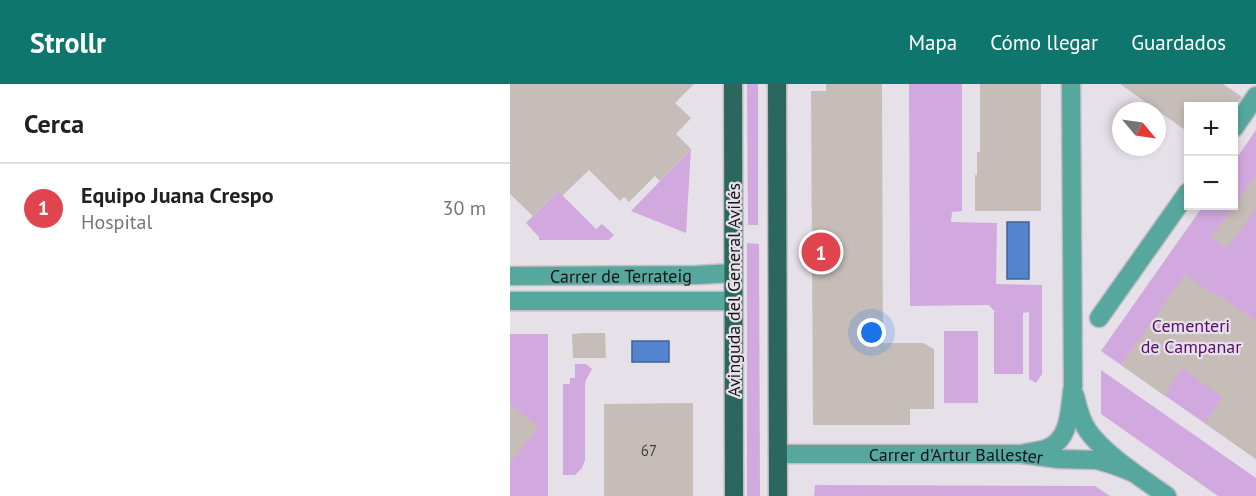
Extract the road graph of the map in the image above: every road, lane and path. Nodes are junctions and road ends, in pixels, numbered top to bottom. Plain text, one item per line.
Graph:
1 (733, 84) edge
2 (777, 84) edge
3 (1071, 84) edge
4 (1256, 96) edge
5 (1238, 121) edge
6 (1184, 198) edge
7 (733, 273) junction
8 (510, 276) edge
9 (510, 301) edge
10 (733, 301) junction
11 (1100, 318) dead end
12 (1073, 386) junction
13 (778, 454) junction
14 (1022, 454) junction
15 (1132, 472) junction
16 (734, 496) edge
17 (778, 496) edge
18 (1167, 496) edge

1 - 7 main road, Avinguda del General Avilés
2 - 13 main road
3 - 12 street
4 - 5 street
6 - 11 street
7 - 8 street, Carrer de Terrateig
7 - 10 main road, Avinguda del General Avilés
9 - 10 street, Carrer de Terrateig
10 - 16 main road, Avinguda del General Avilés
12 - 14 street
12 - 15 street, Carrer d'Artur Ballester
13 - 14 street, Carrer d'Artur Ballester
13 - 17 main road
14 - 15 street, Carrer d'Artur Ballester
15 - 18 street, Carrer d'Artur Ballester

